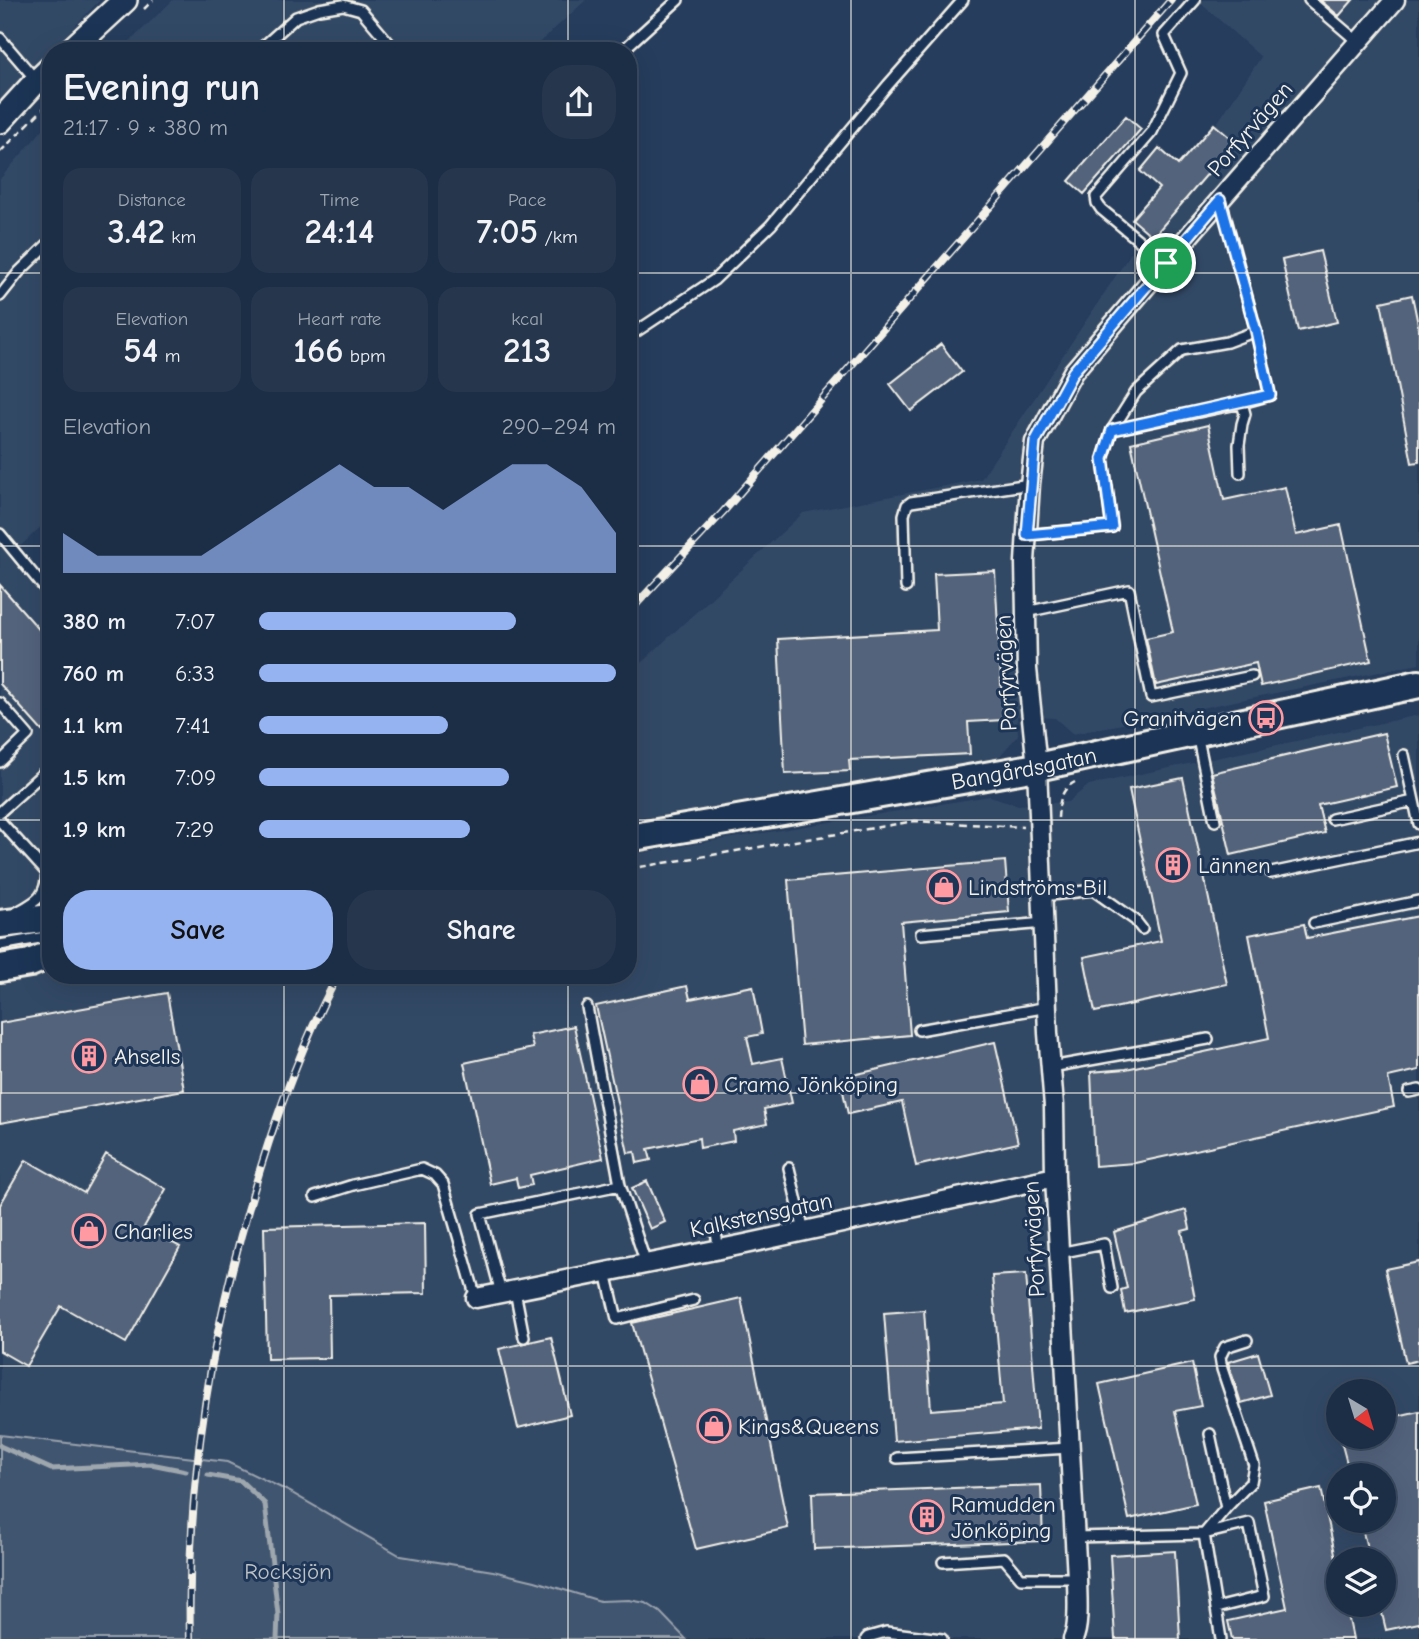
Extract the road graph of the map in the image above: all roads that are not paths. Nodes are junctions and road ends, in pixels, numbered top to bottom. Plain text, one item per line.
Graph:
1 (125, 0) edge
2 (678, 0) edge
3 (963, 0) edge
4 (1195, 0) edge
5 (1309, 0) edge
6 (1395, 0) edge
7 (0, 38) edge
8 (79, 42) edge
9 (268, 42) edge
10 (388, 42) edge
11 (632, 42) edge
12 (1358, 42) junction
13 (42, 73) edge
14 (42, 77) edge
15 (0, 121) edge
16 (1220, 200) junction
17 (42, 250) edge
18 (1166, 263) junction
19 (0, 296) edge
20 (637, 331) edge
21 (1256, 331) junction
22 (1242, 403) junction
23 (1112, 430) junction
24 (1240, 473) dead end
25 (1031, 484) junction
26 (0, 534) edge
27 (1027, 535) junction
28 (40, 583) joint
29 (42, 585) edge
30 (906, 587) dead end
31 (1026, 612) junction
32 (1252, 676) dead end
33 (1419, 684) edge
34 (0, 703) edge
35 (1197, 732) junction
36 (1404, 755) dead end
37 (0, 762) edge
38 (1037, 767) junction
39 (42, 774) edge
40 (1414, 801) junction
41 (0, 811) edge
42 (1332, 819) dead end
43 (0, 821) edge
44 (1215, 821) dead end
45 (1419, 824) edge
46 (637, 836) edge
47 (1419, 842) edge
48 (42, 867) edge
49 (1271, 873) dead end
50 (1043, 897) junction
51 (1419, 901) edge
52 (42, 910) edge
53 (0, 923) edge
54 (1044, 923) junction
55 (1314, 923) dead end
56 (1143, 929) dead end
57 (921, 934) dead end
58 (42, 938) edge
59 (0, 945) edge
60 (42, 957) edge
61 (0, 968) edge
62 (587, 1007) dead end
63 (1048, 1007) junction
64 (919, 1030) dead end
65 (1208, 1040) dead end
66 (1051, 1067) junction
67 (789, 1168) dead end
68 (1055, 1177) junction
69 (620, 1185) junction
70 (315, 1197) dead end
71 (715, 1228) dead end
72 (804, 1231) junction
73 (719, 1249) junction
74 (1059, 1253) junction
75 (646, 1264) junction
76 (606, 1272) junction
77 (1112, 1288) dead end
78 (508, 1292) junction
79 (476, 1298) joint
80 (694, 1300) dead end
81 (524, 1337) dead end
82 (1247, 1340) dead end
83 (1210, 1434) dead end
84 (1070, 1448) junction
85 (897, 1458) dead end
86 (1226, 1508) junction
87 (1204, 1534) junction
88 (1074, 1537) junction
89 (943, 1562) dead end
90 (1077, 1578) junction
91 (1216, 1608) junction
92 (1079, 1636) edge
93 (866, 1639) edge
94 (942, 1639) edge
95 (1221, 1639) edge

1 - 8 street
2 - 11 lane
3 - 20 lane
4 - 18 lane
5 - 12 lane
6 - 12 street, Porfyrvägen
7 - 13 lane
9 - 10 lane
12 - 16 street, Porfyrvägen
14 - 15 street
16 - 18 street, Porfyrvägen
16 - 21 lane
17 - 19 lane
18 - 25 street, Porfyrvägen
21 - 22 lane
21 - 23 lane
22 - 23 lane
22 - 24 lane
23 - 27 lane
25 - 27 street, Porfyrvägen
25 - 30 lane
26 - 28 lane
27 - 31 street, Porfyrvägen
28 - 29 lane
31 - 32 lane
31 - 38 street, Porfyrvägen
33 - 35 main road, Bangårdsgatan
34 - 37 lane
35 - 38 main road, Bangårdsgatan
35 - 44 lane
36 - 40 lane
38 - 46 main road, Bangårdsgatan
38 - 50 street, Porfyrvägen
39 - 41 lane
40 - 42 lane
40 - 45 lane
43 - 48 lane
47 - 49 lane
50 - 54 street, Porfyrvägen
50 - 56 lane
51 - 55 lane
52 - 53 main road
54 - 57 lane
54 - 63 street, Porfyrvägen
58 - 59 lane
60 - 61 main road
62 - 69 lane
63 - 64 lane
63 - 66 street, Porfyrvägen
65 - 66 lane
66 - 68 street, Porfyrvägen
67 - 72 lane
68 - 72 street, Kalkstensgatan
68 - 74 street, Porfyrvägen
69 - 75 lane
69 - 78 lane
70 - 79 lane
71 - 73 lane
72 - 73 street, Kalkstensgatan
73 - 75 street, Kalkstensgatan
74 - 77 lane
74 - 84 street, Porfyrvägen
75 - 76 street, Kalkstensgatan
76 - 78 street, Kalkstensgatan
76 - 80 lane
78 - 79 street, Kalkstensgatan
78 - 81 lane
82 - 86 lane
83 - 86 lane
84 - 85 lane
84 - 88 street, Porfyrvägen
86 - 87 lane
87 - 88 lane
87 - 91 lane
87 - 91 lane
88 - 90 street, Porfyrvägen
89 - 90 lane
90 - 92 street, Porfyrvägen
91 - 95 lane
93 - 94 lane

